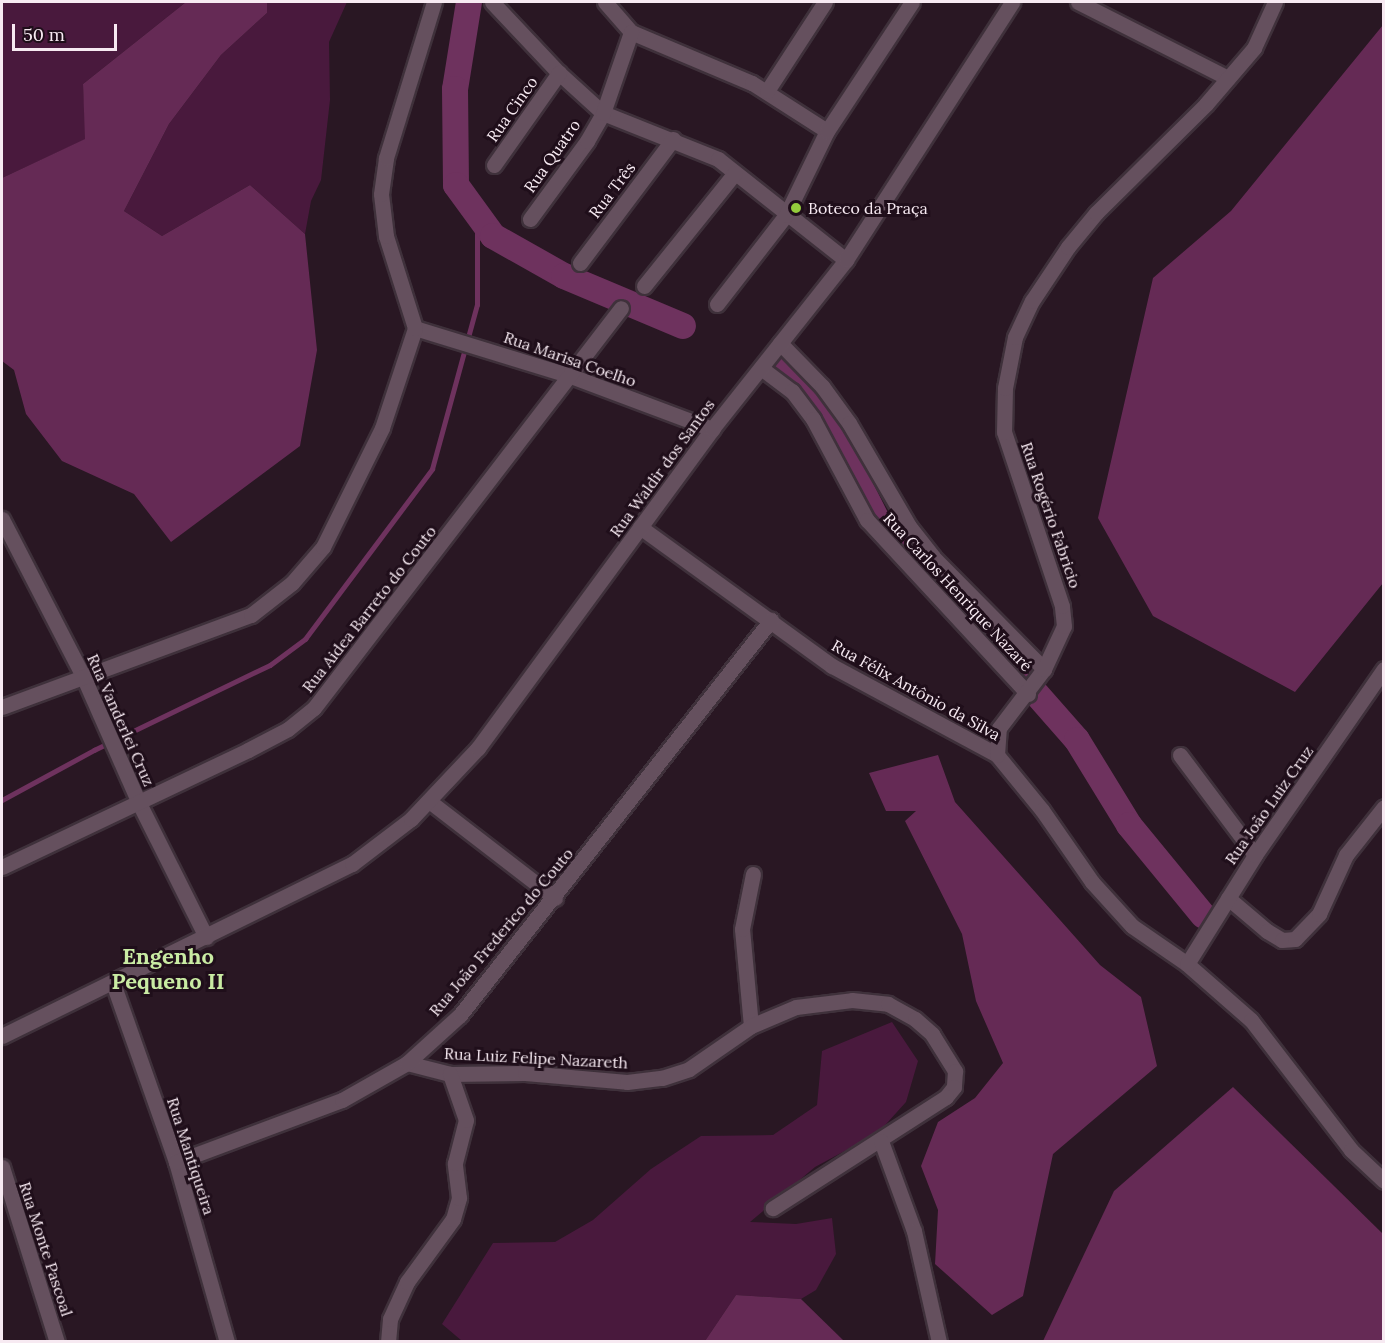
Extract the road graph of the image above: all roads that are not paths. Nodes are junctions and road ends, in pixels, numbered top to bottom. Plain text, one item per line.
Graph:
1 (434, 2) edge
2 (492, 2) edge
3 (605, 2) edge
4 (825, 2) edge
5 (912, 2) edge
6 (1011, 2) edge
7 (1078, 2) edge
8 (1275, 2) edge
9 (631, 32) junction
10 (559, 73) junction
11 (1228, 78) junction
12 (767, 91) junction
13 (603, 113) junction
14 (827, 131) junction
15 (673, 139) junction
16 (494, 165) dead end
17 (735, 173) junction
18 (786, 215) junction
19 (530, 219) dead end
20 (846, 260) junction
21 (580, 263) dead end
22 (644, 286) dead end
23 (717, 304) dead end
24 (621, 309) dead end
25 (415, 328) junction
26 (780, 343) junction
27 (761, 368) junction
28 (571, 376) junction
29 (712, 429) junction
30 (2, 519) edge
31 (640, 527) junction
32 (771, 620) junction
33 (1044, 669) junction
34 (1383, 669) edge
35 (83, 676) junction
36 (1028, 694) junction
37 (2, 707) edge
38 (996, 755) junction
39 (1180, 755) dead end
40 (429, 801) junction
41 (139, 802) junction
42 (1383, 807) edge
43 (1255, 855) junction
44 (2, 867) edge
45 (753, 874) dead end
46 (555, 898) junction
47 (1228, 898) junction
48 (206, 937) junction
49 (1187, 964) junction
50 (112, 983) junction
51 (751, 1026) junction
52 (2, 1036) edge
53 (407, 1064) junction
54 (450, 1074) junction
55 (881, 1141) junction
56 (176, 1161) junction
57 (2, 1167) edge
58 (1383, 1181) edge
59 (773, 1208) dead end
60 (57, 1341) edge
61 (227, 1341) edge
62 (388, 1341) edge
63 (939, 1341) edge

1 - 25 street
2 - 10 street
3 - 9 street
4 - 12 street
5 - 14 street
6 - 20 street, Rua Waldir dos Santos
7 - 11 street
8 - 11 street, Rua Rogério Fabricio
9 - 12 street
9 - 13 street, Rua Quatro
10 - 13 street
10 - 16 street, Rua Cinco
11 - 33 street, Rua Rogério Fabricio
12 - 14 street
13 - 15 street
13 - 19 street, Rua Quatro
14 - 18 street
15 - 17 street
15 - 21 street, Rua Três
17 - 18 street
17 - 22 street
18 - 20 street
18 - 23 street
20 - 26 street, Rua Waldir dos Santos
24 - 28 street, Rua Aidea Barreto do Couto
25 - 28 street, Rua Marisa Coelho
25 - 35 street
26 - 27 street, Rua Waldir dos Santos
26 - 33 street, Rua Carlos Henrique Nazaré
27 - 29 street, Rua Waldir dos Santos
27 - 36 street, Rua Carlos Henrique Nazaré
28 - 29 street, Rua Marisa Coelho
28 - 41 street, Rua Aidea Barreto do Couto
29 - 31 street, Rua Waldir dos Santos
30 - 35 street, Rua Vanderlei Cruz
31 - 32 street, Rua Félix Antônio da Silva
31 - 40 street, Rua Waldir dos Santos
32 - 38 street, Rua Félix Antônio da Silva
32 - 46 street, Rua João Frederico do Couto
33 - 36 street, Rua Rogério Fabricio
34 - 43 street, Rua João Luiz Cruz
35 - 37 street
35 - 41 street, Rua Vanderlei Cruz
36 - 38 street, Rua Rogério Fabricio
38 - 49 street, Rua Félix Antônio da Silva
39 - 43 street
40 - 46 street
40 - 48 street, Rua Waldir dos Santos
41 - 44 street, Rua Aidea Barreto do Couto
41 - 48 street, Rua Vanderlei Cruz
42 - 47 street
43 - 47 street, Rua João Luiz Cruz
45 - 51 street
46 - 53 street, Rua João Frederico do Couto
47 - 49 street, Rua João Luiz Cruz
48 - 50 street, Rua Waldir dos Santos
49 - 58 street, Rua Félix Antônio da Silva
50 - 52 street, Rua Waldir dos Santos
50 - 56 street, Rua Mantiqueira
51 - 54 street, Rua Luiz Felipe Nazareth
51 - 55 street, Rua Luiz Felipe Nazareth
53 - 54 street, Rua Luiz Felipe Nazareth
53 - 56 street, Rua João Frederico do Couto
54 - 62 street
55 - 59 street, Rua Luiz Felipe Nazareth
55 - 63 street
56 - 61 street, Rua Mantiqueira
57 - 60 street, Rua Monte Pascoal

